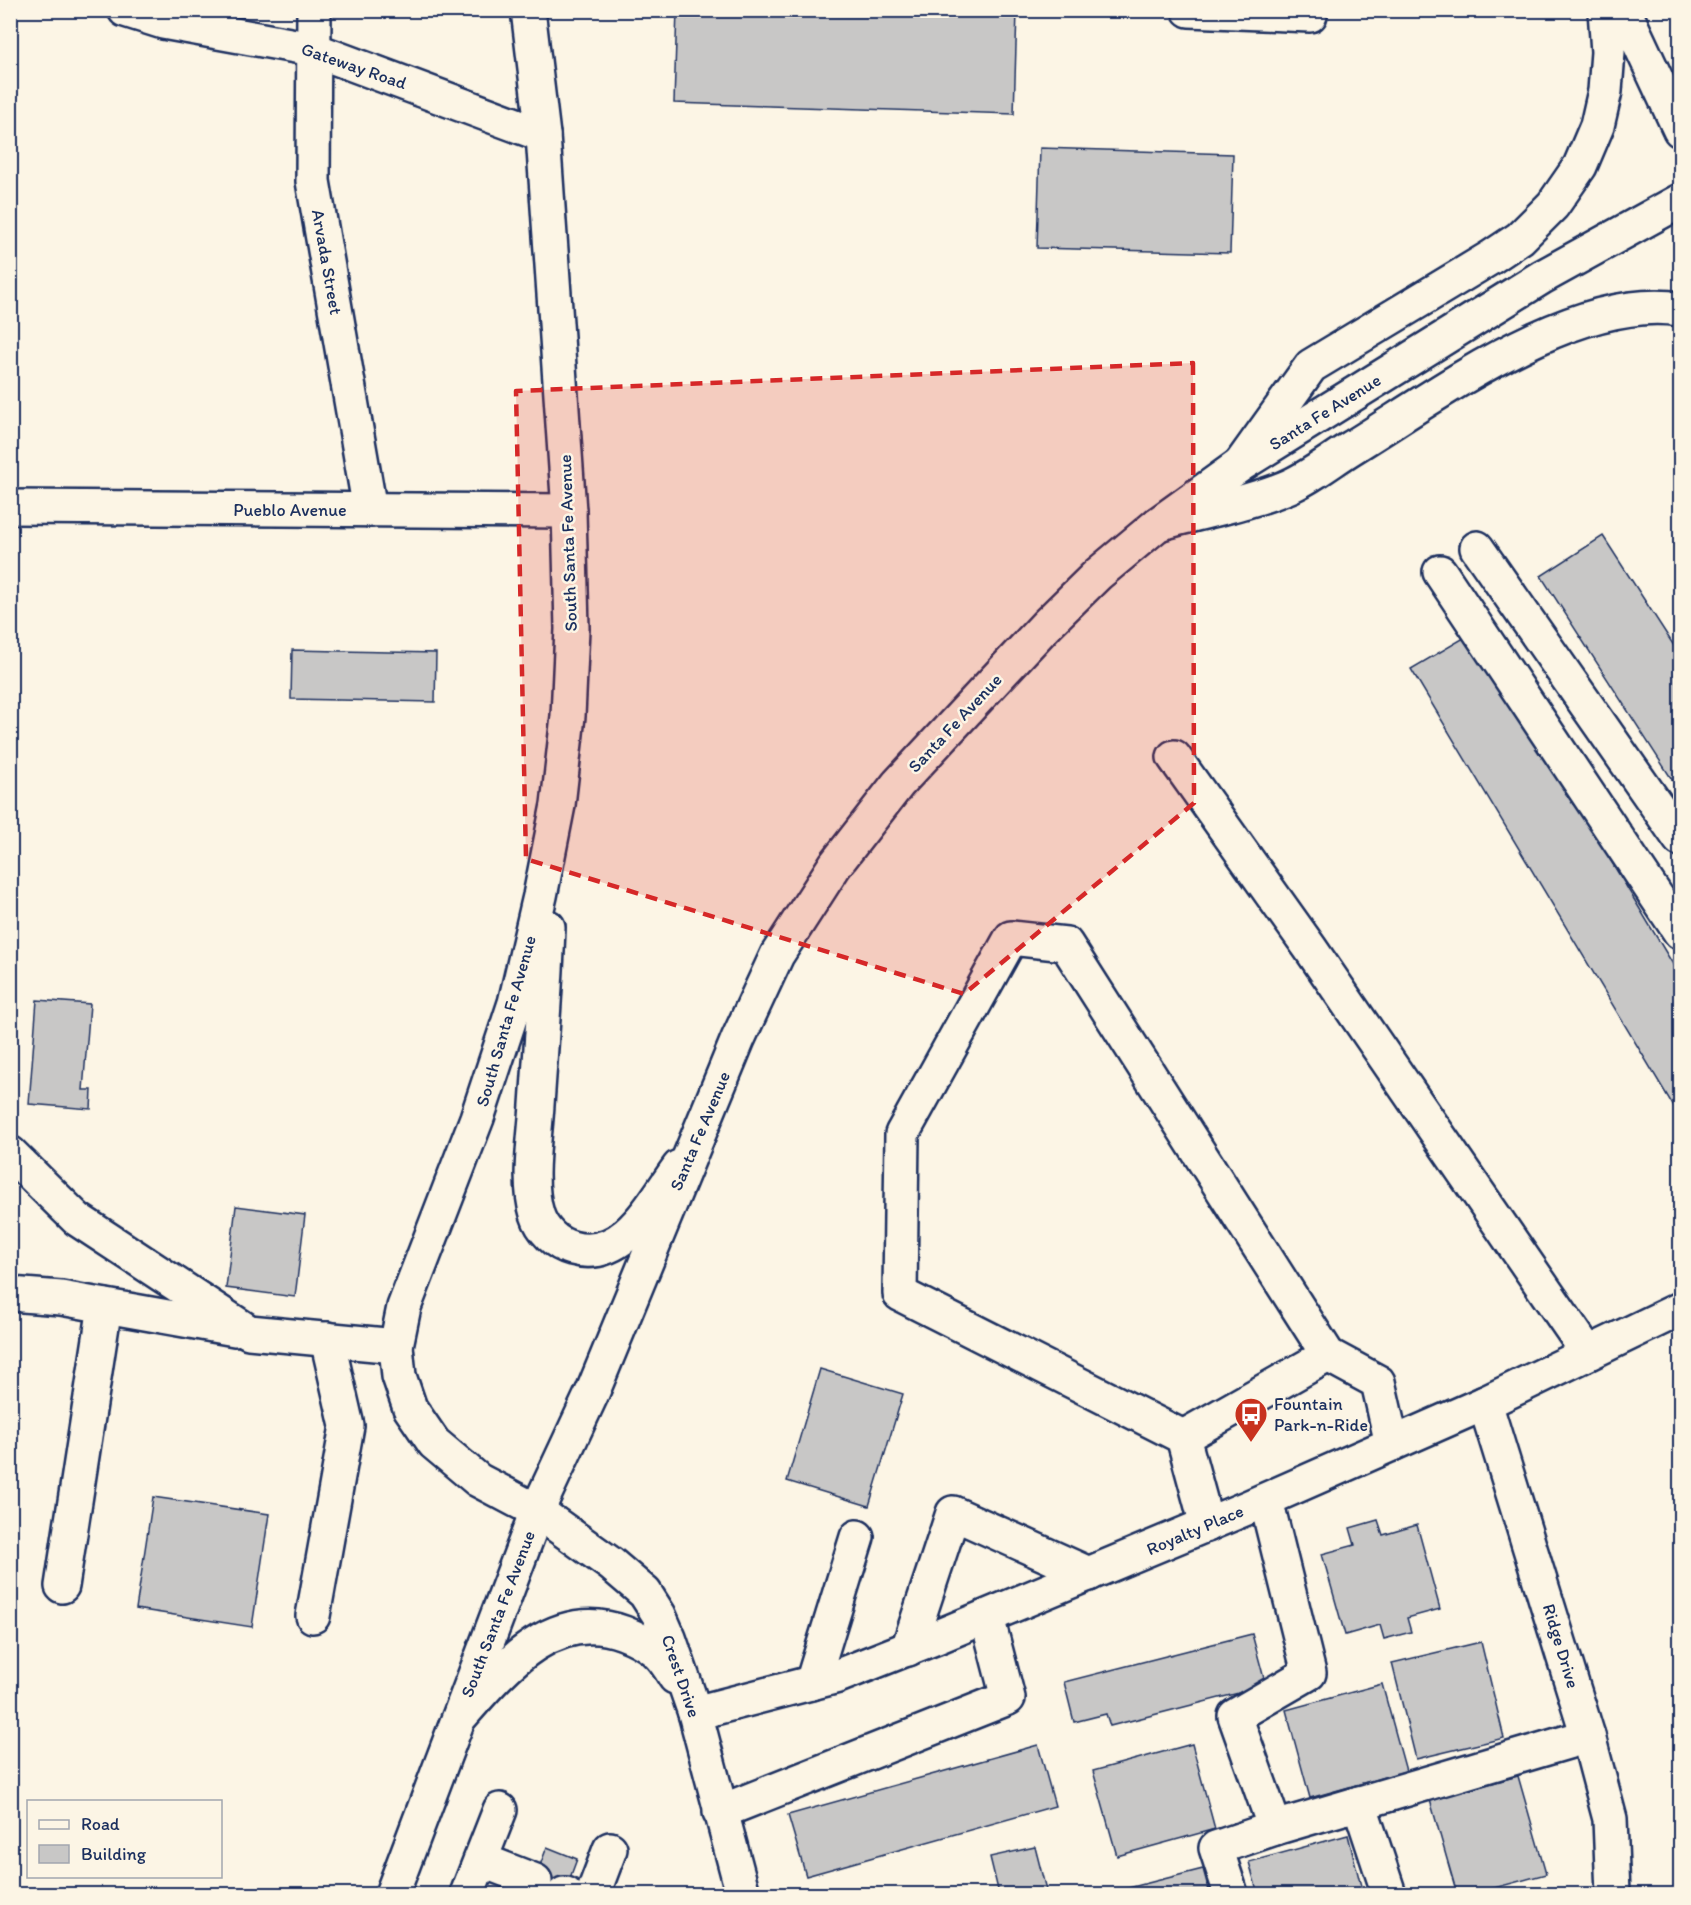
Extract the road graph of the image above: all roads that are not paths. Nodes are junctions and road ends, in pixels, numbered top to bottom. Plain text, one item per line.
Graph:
1 (126, 10) edge
2 (314, 10) edge
3 (528, 10) edge
4 (1190, 10) edge
5 (1605, 10) edge
6 (1624, 10) edge
7 (1310, 15) dead end
8 (312, 49) junction
9 (1680, 130) edge
10 (543, 135) junction
11 (1680, 201) edge
12 (1680, 309) edge
13 (1240, 465) junction
14 (10, 507) edge
15 (370, 510) junction
16 (568, 511) junction
17 (1158, 524) junction
18 (1476, 548) dead end
19 (1440, 572) dead end
20 (1174, 758) dead end
21 (553, 830) junction
22 (1680, 839) edge
23 (1680, 932) edge
24 (691, 1151) junction
25 (10, 1154) edge
26 (10, 1294) edge
27 (105, 1306) junction
28 (1680, 1309) edge
29 (249, 1332) junction
30 (327, 1339) junction
31 (396, 1346) junction
32 (1588, 1353) junction
33 (1328, 1355) junction
34 (1485, 1403) junction
35 (1183, 1437) junction
36 (1392, 1444) junction
37 (1266, 1500) junction
38 (537, 1511) junction
39 (1207, 1525) junction
40 (857, 1536) dead end
41 (1089, 1574) junction
42 (62, 1586) dead end
43 (313, 1616) dead end
44 (987, 1617) junction
45 (908, 1649) junction
46 (812, 1683) junction
47 (695, 1713) junction
48 (457, 1721) junction
49 (1588, 1736) junction
50 (1359, 1803) junction
51 (500, 1810) dead end
52 (720, 1812) junction
53 (1275, 1828) junction
54 (610, 1850) dead end
55 (481, 1860) junction
56 (534, 1881) dead end
57 (392, 1894) edge
58 (468, 1894) edge
59 (593, 1894) edge
60 (743, 1894) edge
61 (1231, 1894) edge
62 (1389, 1894) edge
63 (1612, 1894) edge

1 - 8 main road, Gateway Road
2 - 8 main road, Arvada Street
3 - 10 main road, South Santa Fe Avenue
4 - 7 main road
5 - 13 main road
6 - 9 main road
8 - 10 main road, Gateway Road
8 - 15 main road, Arvada Street
10 - 16 main road, South Santa Fe Avenue
11 - 13 main road, Santa Fe Avenue
12 - 17 main road
13 - 17 main road, Santa Fe Avenue
14 - 15 main road, Pueblo Avenue
15 - 16 main road, Pueblo Avenue
16 - 21 main road, South Santa Fe Avenue
17 - 24 main road, Santa Fe Avenue
18 - 22 main road
19 - 23 main road
20 - 32 main road
21 - 24 main road
21 - 31 main road, South Santa Fe Avenue
24 - 38 main road, Santa Fe Avenue
25 - 29 main road
26 - 27 main road
27 - 29 main road
27 - 42 main road
28 - 32 main road, Royalty Place
29 - 30 main road
30 - 31 main road
30 - 43 main road
31 - 38 main road, South Santa Fe Avenue
32 - 34 main road, Royalty Place
33 - 35 main road
33 - 35 main road
33 - 36 main road
34 - 36 main road, Royalty Place
34 - 49 main road, Ridge Drive
35 - 39 main road
36 - 37 main road, Royalty Place
37 - 39 main road, Royalty Place
37 - 53 main road
38 - 47 main road, Crest Drive
38 - 48 main road, South Santa Fe Avenue
39 - 41 main road, Royalty Place
40 - 46 main road
41 - 44 main road, Royalty Place
41 - 45 main road
44 - 45 main road, Royalty Place
44 - 52 main road
45 - 46 main road, Royalty Place
46 - 47 main road, Royalty Place
47 - 48 main road
47 - 52 main road, Crest Drive
48 - 57 main road, South Santa Fe Avenue
49 - 50 main road
49 - 63 main road, Ridge Drive
50 - 53 main road
50 - 62 main road
51 - 55 main road
52 - 60 main road, Crest Drive
53 - 61 main road
54 - 59 main road
55 - 56 main road
55 - 58 main road

